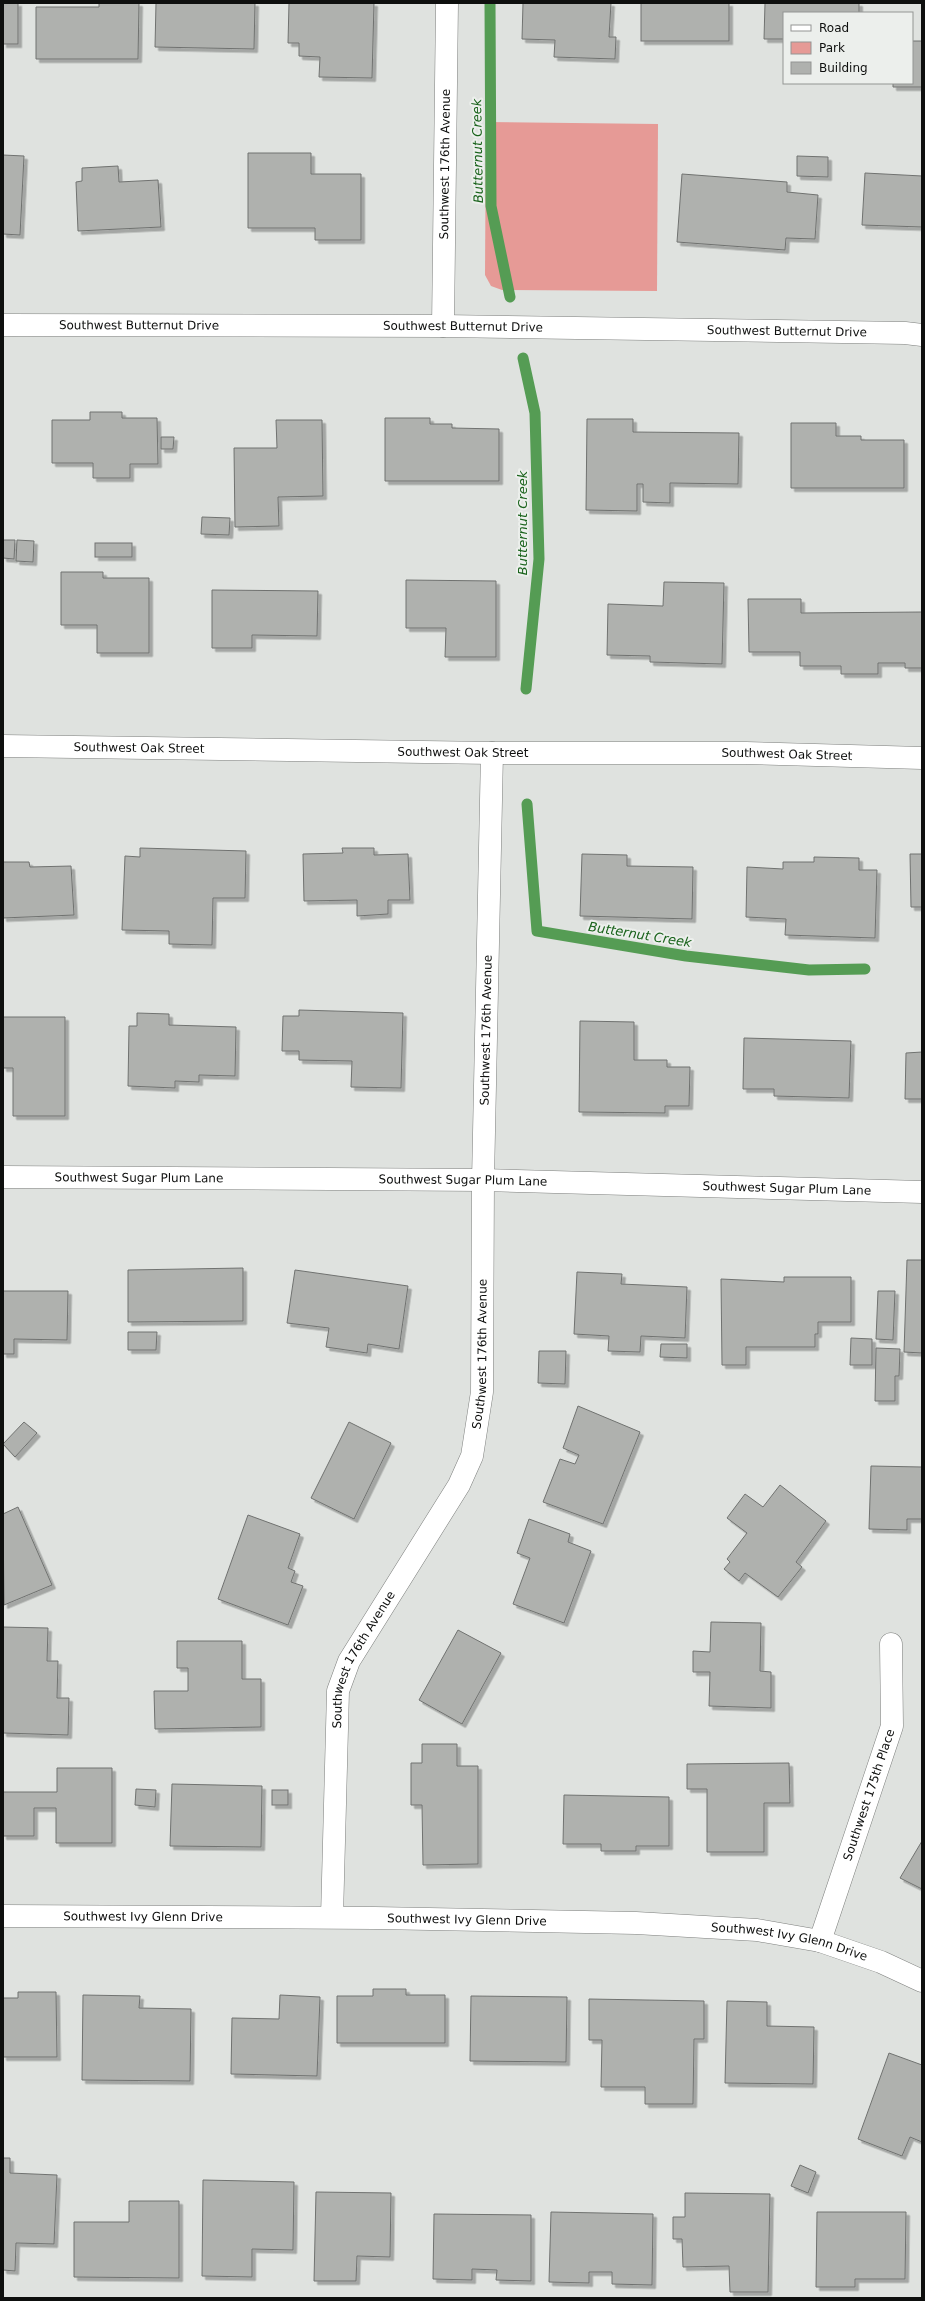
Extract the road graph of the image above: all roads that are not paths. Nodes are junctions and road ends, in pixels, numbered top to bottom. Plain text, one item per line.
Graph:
1 (447, 3) edge
2 (3, 325) edge
3 (443, 326) junction
4 (922, 335) edge
5 (3, 746) edge
6 (492, 753) junction
7 (922, 758) edge
8 (3, 1177) edge
9 (483, 1180) junction
10 (922, 1192) edge
11 (891, 1644) dead end
12 (3, 1916) edge
13 (332, 1917) junction
14 (820, 1942) junction
15 (922, 1981) edge

1 - 3 street, Southwest 176th Avenue
2 - 3 street, Southwest Butternut Drive
3 - 4 street, Southwest Butternut Drive
5 - 6 street, Southwest Oak Street
6 - 7 street, Southwest Oak Street
6 - 9 street, Southwest 176th Avenue
8 - 9 street, Southwest Sugar Plum Lane
9 - 10 street, Southwest Sugar Plum Lane
9 - 13 street, Southwest 176th Avenue
11 - 14 street, Southwest 175th Place
12 - 13 street, Southwest Ivy Glenn Drive
13 - 14 street, Southwest Ivy Glenn Drive
14 - 15 street, Southwest Ivy Glenn Drive

